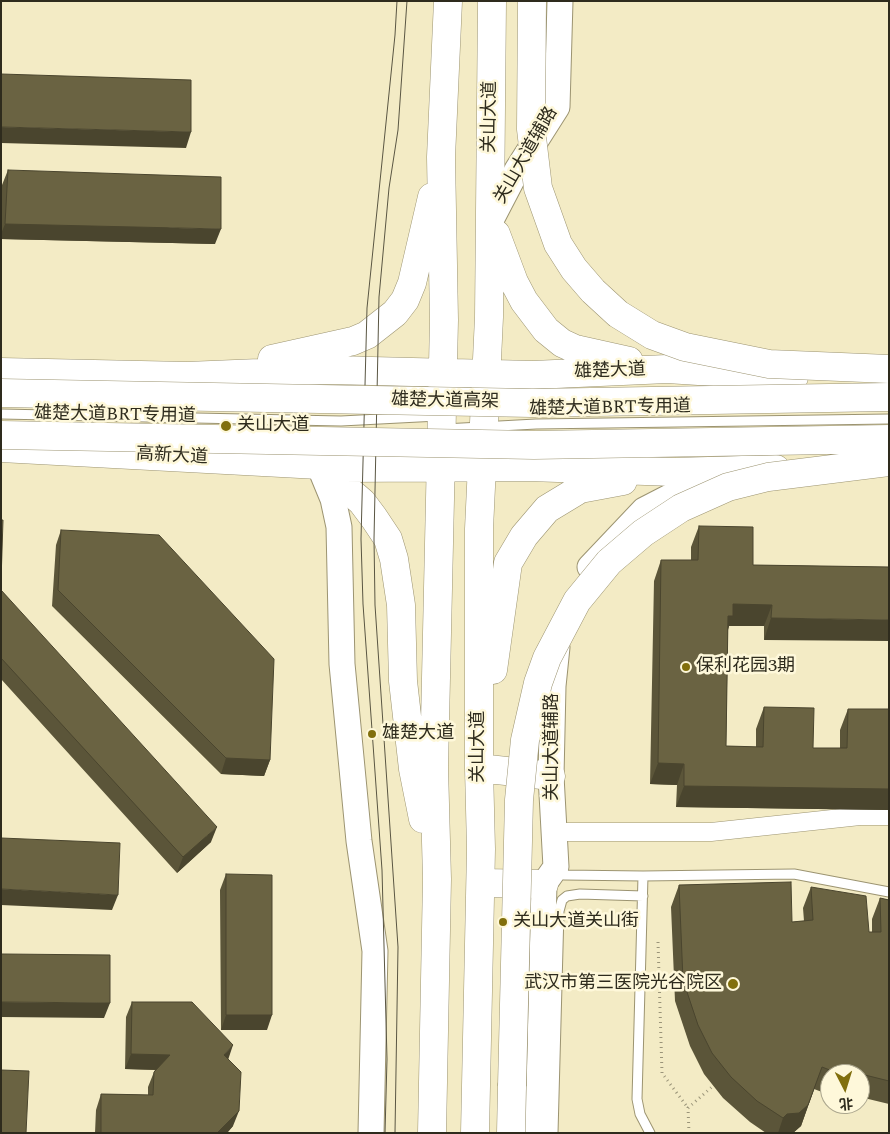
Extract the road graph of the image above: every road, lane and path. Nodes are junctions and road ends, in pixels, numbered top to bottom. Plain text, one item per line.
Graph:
1 (448, 1) edge
2 (492, 1) edge
3 (532, 1) edge
4 (560, 1) edge
5 (441, 157) junction
6 (491, 220) junction
7 (667, 369) junction
8 (889, 369) edge
9 (1, 372) edge
10 (443, 372) junction
11 (487, 374) junction
12 (187, 376) junction
13 (889, 378) edge
14 (1, 393) edge
15 (889, 398) edge
16 (889, 403) edge
17 (1, 414) edge
18 (488, 416) junction
19 (889, 419) edge
20 (441, 422) junction
21 (1, 427) edge
22 (386, 432) dead end
23 (1, 435) edge
24 (889, 439) edge
25 (1, 448) edge
26 (889, 464) edge
27 (330, 467) junction
28 (482, 467) junction
29 (440, 468) junction
30 (761, 469) junction
31 (675, 472) junction
32 (478, 768) junction
33 (551, 776) junction
34 (889, 816) edge
35 (554, 832) junction
36 (550, 875) junction
37 (644, 876) junction
38 (437, 879) junction
39 (481, 883) junction
40 (889, 892) edge
41 (643, 896) junction
42 (658, 936) dead end
43 (714, 1086) edge
44 (688, 1108) junction
45 (371, 1133) edge
46 (432, 1133) edge
47 (474, 1133) edge
48 (511, 1133) edge
49 (538, 1133) edge
50 (553, 1133) edge
51 (650, 1133) edge
52 (689, 1133) edge

1 - 5 main road
2 - 6 main road, 关山大道
3 - 8 main road, bridge
4 - 6 main road, 关山大道辅路
5 - 10 main road
5 - 12 main road
6 - 7 main road
6 - 11 main road, 关山大道
7 - 11 main road, 雄楚大道
7 - 13 main road, 雄楚大道
9 - 12 main road
10 - 11 main road, 雄楚大道
10 - 12 main road, 雄楚大道
10 - 20 main road
11 - 18 main road, 关山大道
14 - 15 main road, 雄楚大道高架, bridge
16 - 18 lane, 雄楚大道BRT专用道
17 - 20 lane, 雄楚大道BRT专用道
18 - 19 lane, 雄楚大道BRT专用道
18 - 20 lane, 雄楚大道BRT专用道
18 - 28 main road, 关山大道
20 - 29 main road
21 - 22 lane, 雄楚大道BRT专用道
23 - 24 main road, bridge
25 - 27 main road, 高新大道
26 - 30 main road
26 - 48 main road, bridge
27 - 29 main road
27 - 38 main road
27 - 45 main road
28 - 29 main road
28 - 31 main road
28 - 32 main road, 关山大道
29 - 38 main road
30 - 31 main road
30 - 33 main road, 关山大道辅路
31 - 32 main road
32 - 33 main road
32 - 39 main road, 关山大道
33 - 35 main road, 关山大道辅路
34 - 35 street
35 - 36 main road, 关山大道辅路
36 - 37 lane
36 - 39 main road
36 - 49 main road, 关山大道辅路
37 - 40 lane
37 - 41 lane
38 - 46 main road
39 - 47 main road, 关山大道
41 - 50 lane
41 - 51 lane
42 - 44 path
43 - 44 path
44 - 52 path

